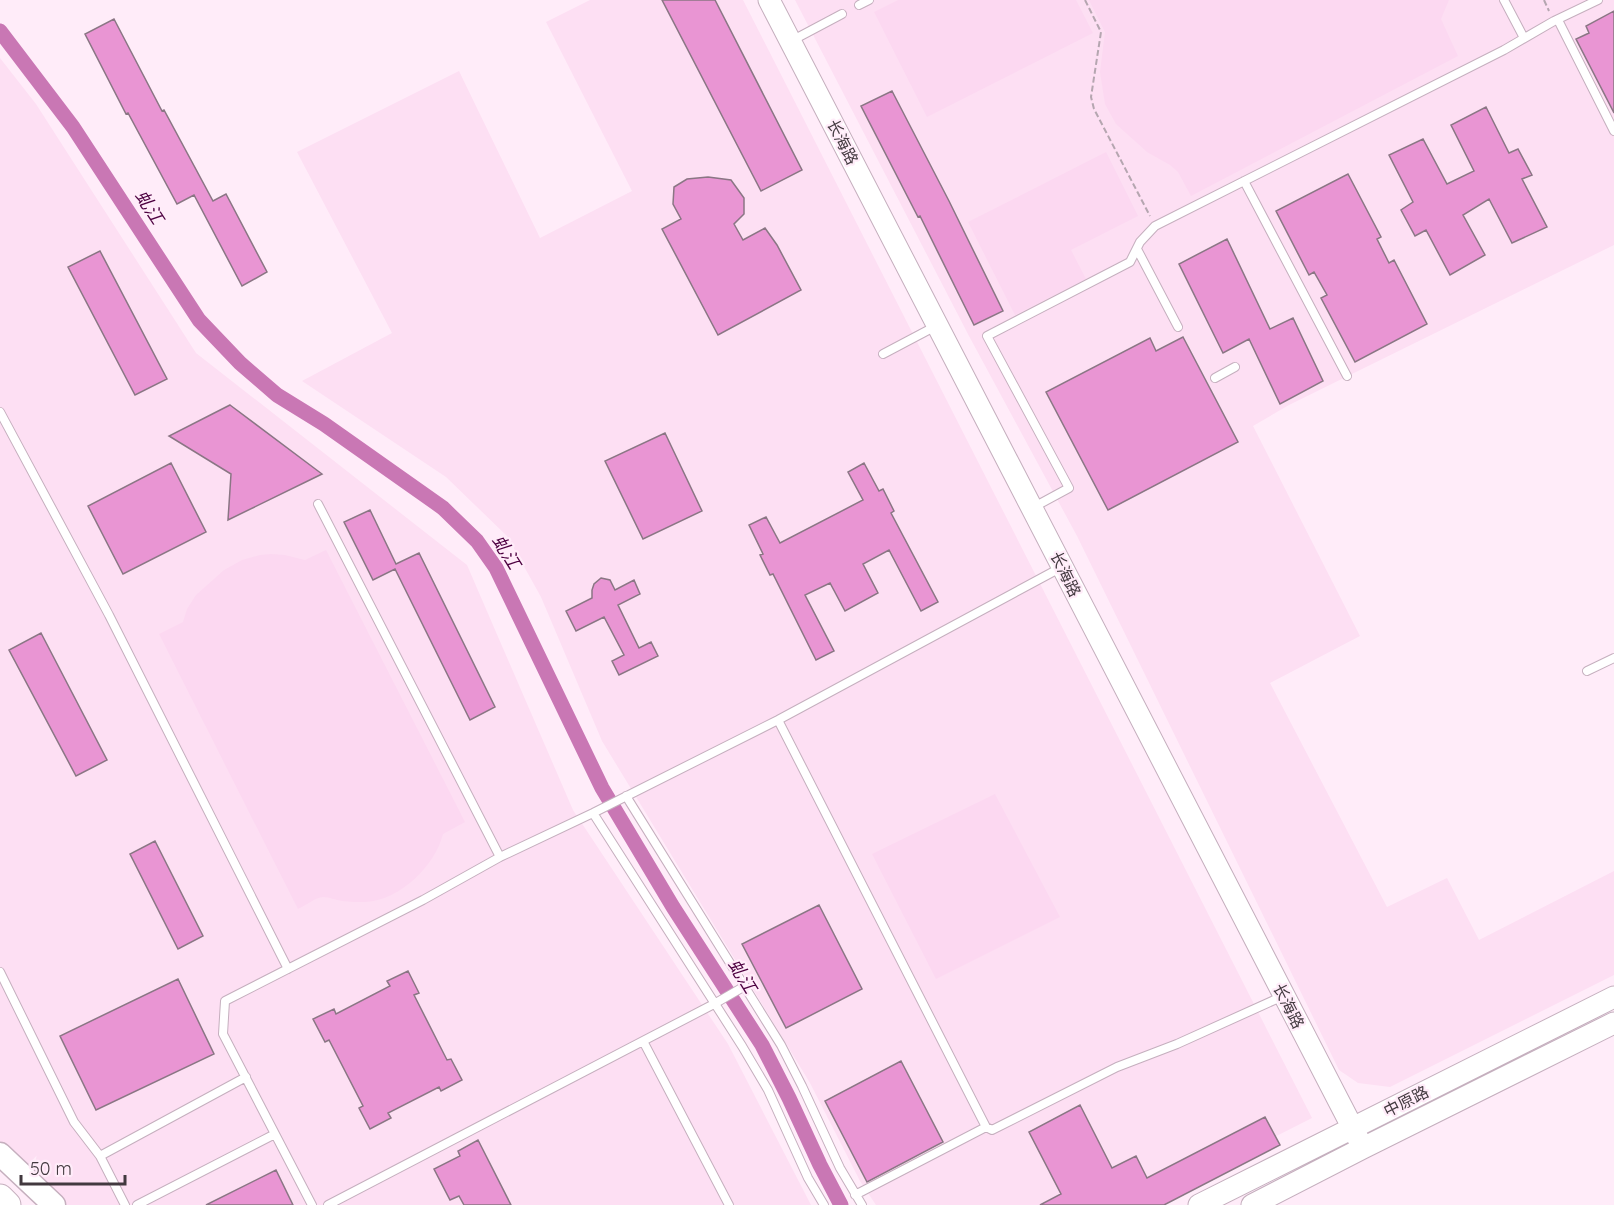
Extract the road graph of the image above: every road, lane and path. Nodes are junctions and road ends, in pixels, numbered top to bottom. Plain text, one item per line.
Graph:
1 (769, 0) edge
2 (869, 0) edge
3 (1085, 0) edge
4 (1504, 0) edge
5 (1598, 0) edge
6 (859, 5) dead end
7 (842, 14) dead end
8 (1558, 20) junction
9 (1524, 38) junction
10 (790, 42) junction
11 (1614, 131) edge
12 (1244, 181) junction
13 (1155, 226) junction
14 (1137, 249) junction
15 (938, 326) junction
16 (1178, 327) dead end
17 (883, 354) dead end
18 (1235, 367) dead end
19 (1347, 376) dead end
20 (1215, 378) dead end
21 (0, 412) edge
22 (318, 504) dead end
23 (1033, 508) junction
24 (1063, 567) junction
25 (1614, 658) edge
26 (1587, 671) dead end
27 (778, 720) junction
28 (623, 797) junction
29 (597, 811) junction
30 (500, 856) junction
31 (288, 969) junction
32 (0, 972) edge
33 (746, 986) junction
34 (1284, 996) junction
35 (1614, 997) edge
36 (718, 1002) junction
37 (1614, 1023) edge
38 (644, 1041) junction
39 (246, 1077) junction
40 (986, 1127) junction
41 (1352, 1129) junction
42 (275, 1134) junction
43 (1363, 1148) junction
44 (0, 1154) edge
45 (100, 1156) junction
46 (855, 1195) junction
47 (0, 1198) edge
48 (7, 1205) edge
49 (54, 1205) edge
50 (125, 1205) edge
51 (137, 1205) edge
52 (312, 1205) edge
53 (328, 1205) edge
54 (729, 1205) edge
55 (824, 1205) edge
56 (862, 1205) edge
57 (1199, 1205) edge
58 (1252, 1205) edge

1 - 10 street, 长海路
2 - 6 lane
3 - 13 path
4 - 9 lane
5 - 8 lane
7 - 10 lane
8 - 9 lane
8 - 11 lane
9 - 12 lane
10 - 15 street, 长海路
12 - 13 lane
12 - 19 lane
13 - 14 lane
14 - 16 lane
14 - 23 lane
15 - 17 lane
15 - 23 street, 长海路
18 - 20 lane
21 - 31 lane
22 - 30 lane
23 - 24 street, 长海路
24 - 27 lane
24 - 34 street, 长海路
25 - 26 lane
27 - 28 lane
27 - 40 lane
28 - 29 lane
28 - 33 lane
29 - 30 lane
29 - 36 lane
30 - 31 lane
31 - 39 lane
32 - 45 lane
33 - 36 lane
33 - 46 lane
34 - 40 lane
34 - 41 street, 长海路
35 - 41 street, 中原路
36 - 38 lane
36 - 55 lane
37 - 43 street, 中原路
38 - 53 lane
38 - 54 lane
39 - 42 lane
39 - 45 lane
40 - 46 lane
41 - 43 street, 长海路
41 - 57 street, 中原路
42 - 51 lane
42 - 52 lane
43 - 58 street, 中原路
44 - 49 main road
45 - 50 lane
46 - 56 lane
47 - 48 highway

